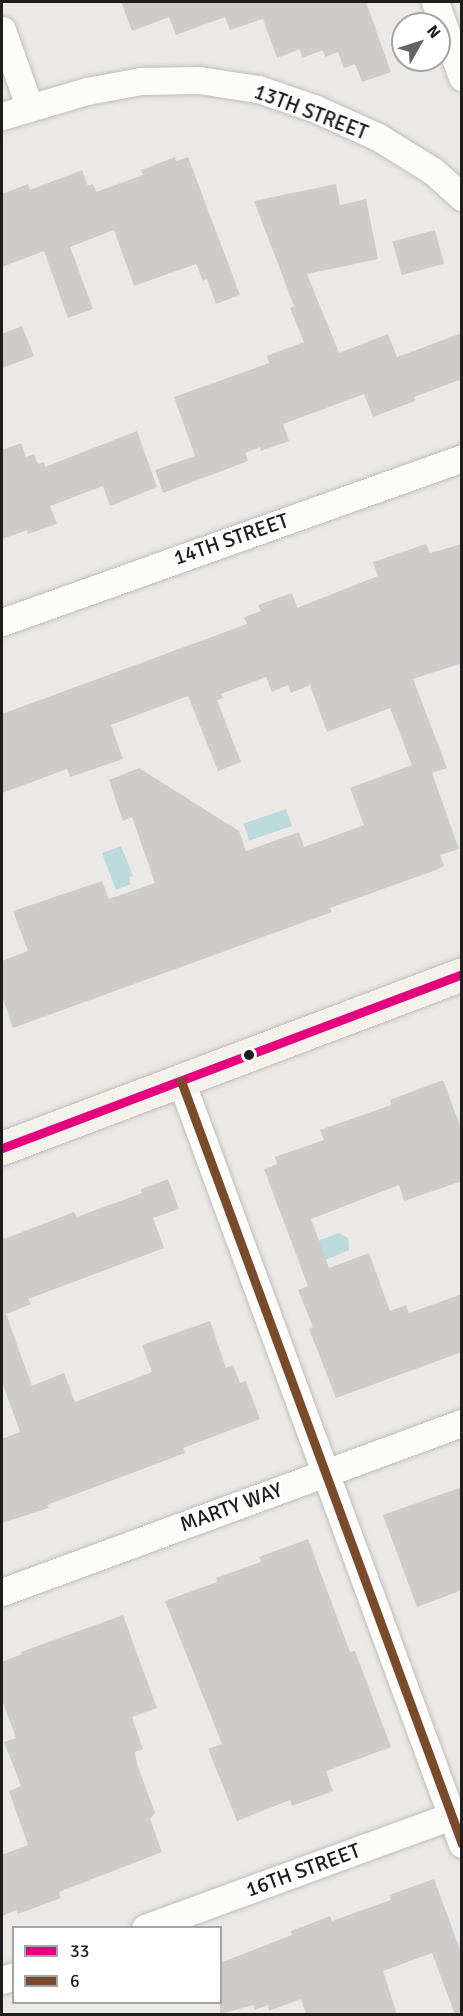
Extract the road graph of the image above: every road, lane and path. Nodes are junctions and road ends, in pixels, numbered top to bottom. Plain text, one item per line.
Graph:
1 (435, 2) edge
2 (2, 30) edge
3 (462, 77) edge
4 (29, 106) junction
5 (2, 116) edge
6 (462, 197) edge
7 (462, 458) edge
8 (2, 622) edge
9 (462, 974) edge
10 (181, 1081) junction
11 (2, 1148) edge
12 (462, 1423) edge
13 (324, 1473) junction
14 (2, 1592) edge
15 (456, 1814) edge
16 (462, 1844) edge
17 (150, 1926) edge

1 - 3 street
2 - 4 street
4 - 5 street, 13TH STREET
4 - 6 street, 13TH STREET
7 - 8 street, 14TH STREET
9 - 10 main road
10 - 11 main road
10 - 13 street
12 - 13 street, MARTY WAY
13 - 14 street, MARTY WAY
13 - 15 street
15 - 16 street
15 - 17 street, 16TH STREET

